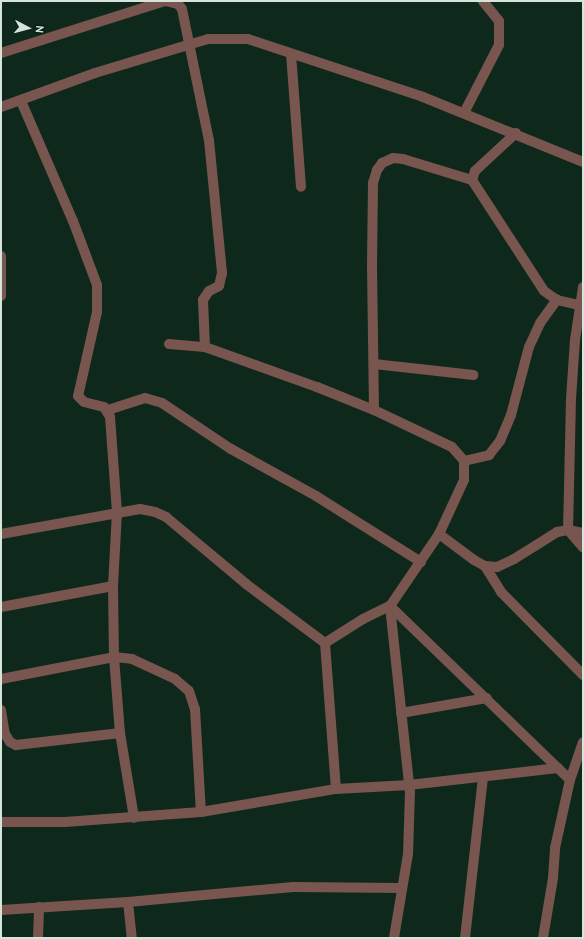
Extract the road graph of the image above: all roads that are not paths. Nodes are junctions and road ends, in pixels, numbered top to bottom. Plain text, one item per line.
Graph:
1 (483, 1) edge
2 (191, 44) junction
3 (1, 53) edge
4 (292, 54) junction
5 (21, 101) junction
6 (1, 107) edge
7 (464, 113) junction
8 (516, 133) junction
9 (583, 162) edge
10 (472, 180) junction
11 (301, 187) dead end
12 (1, 256) edge
13 (583, 287) edge
14 (1, 296) edge
15 (556, 300) junction
16 (579, 305) junction
17 (169, 344) dead end
18 (205, 347) junction
19 (374, 364) junction
20 (473, 375) dead end
21 (108, 410) junction
22 (374, 410) junction
23 (464, 461) junction
24 (117, 512) junction
25 (568, 530) junction
26 (583, 533) edge
27 (1, 534) edge
28 (439, 534) junction
29 (583, 548) edge
30 (421, 562) junction
31 (485, 566) junction
32 (113, 586) junction
33 (390, 606) junction
34 (1, 607) edge
35 (325, 643) junction
36 (114, 657) junction
37 (583, 675) edge
38 (1, 679) edge
39 (487, 698) junction
40 (1, 710) edge
41 (401, 713) junction
42 (120, 733) junction
43 (583, 742) edge
44 (558, 768) junction
45 (483, 778) junction
46 (570, 780) junction
47 (409, 785) junction
48 (336, 789) junction
49 (201, 812) junction
50 (134, 818) junction
51 (1, 822) edge
52 (402, 888) junction
53 (128, 902) junction
54 (39, 907) junction
55 (1, 910) edge
56 (38, 938) edge
57 (132, 938) edge
58 (394, 938) edge
59 (465, 938) edge
60 (542, 938) edge

1 - 7 street
2 - 3 street
2 - 4 street
2 - 5 street
2 - 18 street
4 - 7 street
4 - 11 street
5 - 6 street
5 - 21 street
7 - 8 street
8 - 9 street
8 - 10 street
10 - 15 street
10 - 19 street
12 - 14 street
13 - 16 street
15 - 16 street
15 - 23 street
16 - 25 street
17 - 18 street
18 - 22 street
19 - 20 street
19 - 22 street
21 - 24 street
21 - 30 street
22 - 23 street
23 - 28 street
24 - 27 street
24 - 32 street
24 - 35 street
25 - 26 street
25 - 29 street
25 - 31 street
28 - 30 street
28 - 31 street
30 - 33 street
31 - 37 street
32 - 34 street
32 - 36 street
33 - 35 street
33 - 39 street
33 - 41 street
35 - 48 street
36 - 38 street
36 - 42 street
36 - 49 street
39 - 41 street
39 - 44 street
40 - 42 street
41 - 47 street
42 - 50 street
43 - 46 street
44 - 45 street
44 - 46 street
45 - 47 street
45 - 59 street
46 - 60 street
47 - 48 street
47 - 52 street
48 - 49 street
49 - 50 street
50 - 51 street
52 - 53 street
52 - 58 street
53 - 54 street
53 - 57 street
54 - 55 street
54 - 56 street

